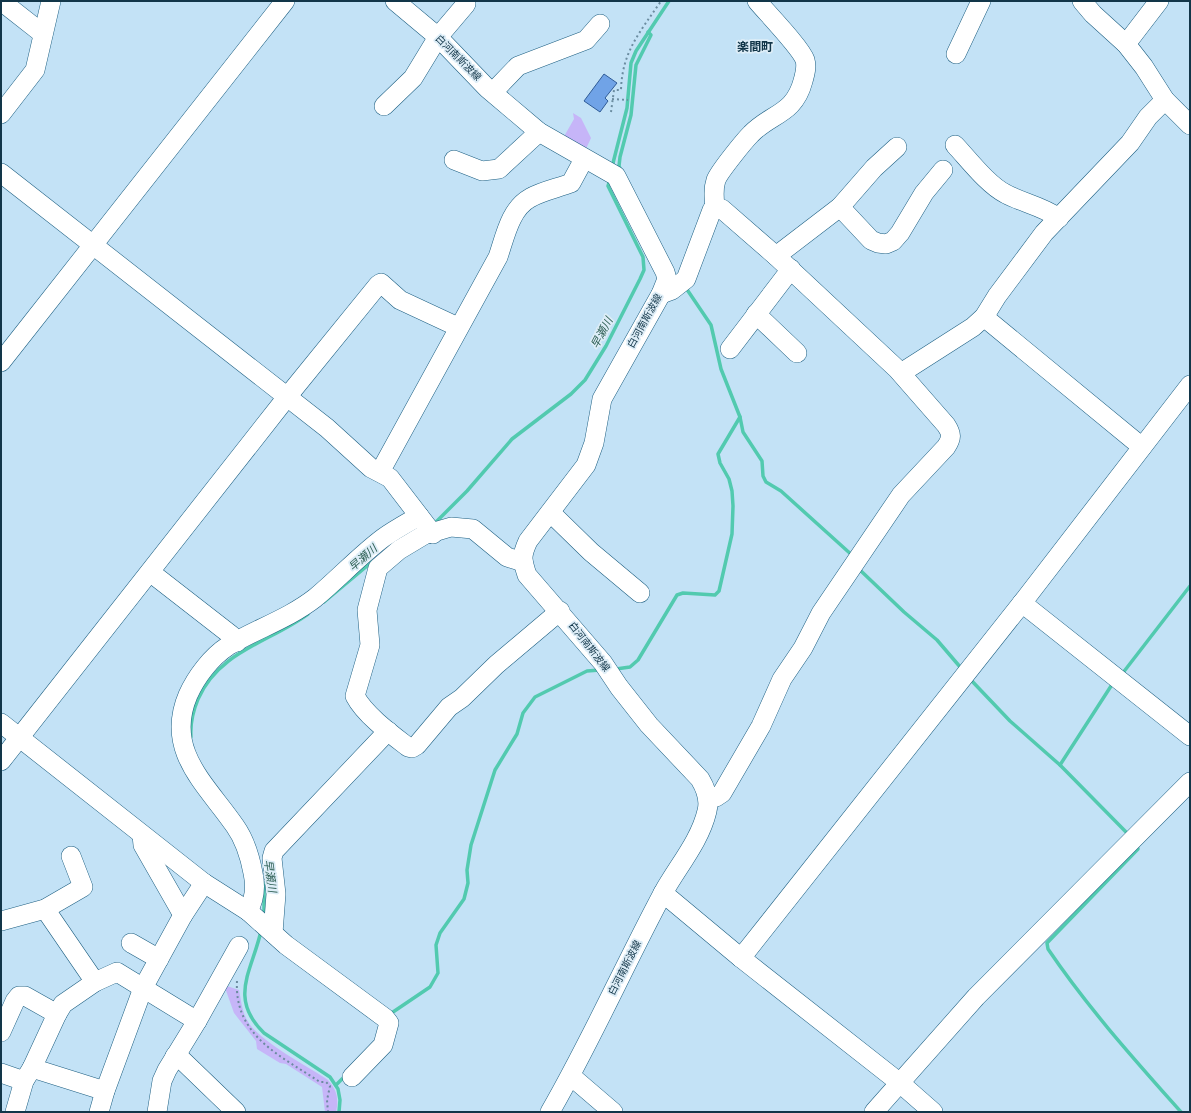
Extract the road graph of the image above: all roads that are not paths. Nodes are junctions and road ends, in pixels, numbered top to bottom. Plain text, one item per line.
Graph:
1 (1, 1) edge
2 (51, 1) edge
3 (285, 1) edge
4 (395, 1) edge
5 (757, 1) edge
6 (980, 1) edge
7 (1082, 1) edge
8 (1159, 1) edge
9 (466, 4) dead end
10 (600, 24) dead end
11 (43, 34) junction
12 (438, 37) junction
13 (1126, 44) junction
14 (956, 54) dead end
15 (493, 92) junction
16 (1165, 100) junction
17 (384, 106) dead end
18 (1, 114) edge
19 (1189, 121) edge
20 (540, 132) junction
21 (955, 145) dead end
22 (897, 147) dead end
23 (584, 159) junction
24 (454, 160) dead end
25 (943, 170) dead end
26 (1, 172) edge
27 (715, 207) junction
28 (840, 207) junction
29 (1059, 218) junction
30 (93, 245) junction
31 (776, 256) junction
32 (791, 270) junction
33 (661, 294) junction
34 (756, 314) junction
35 (984, 318) junction
36 (458, 327) junction
37 (730, 350) dead end
38 (797, 353) dead end
39 (1, 362) edge
40 (901, 373) junction
41 (1189, 390) edge
42 (287, 397) junction
43 (1142, 447) junction
44 (380, 472) junction
45 (551, 513) junction
46 (426, 525) junction
47 (523, 562) junction
48 (150, 572) junction
49 (640, 593) dead end
50 (1022, 604) junction
51 (560, 611) junction
52 (236, 642) junction
53 (1, 722) edge
54 (388, 731) junction
55 (1190, 736) edge
56 (20, 737) junction
57 (1, 761) edge
58 (1190, 782) edge
59 (708, 799) junction
60 (142, 835) junction
61 (71, 856) dead end
62 (204, 883) junction
63 (663, 893) junction
64 (44, 910) junction
65 (183, 915) junction
66 (1, 921) edge
67 (261, 923) junction
68 (131, 943) dead end
69 (239, 946) dead end
70 (741, 958) junction
71 (159, 959) junction
72 (95, 982) junction
73 (143, 988) junction
74 (57, 1014) junction
75 (197, 1021) junction
76 (1, 1032) edge
77 (176, 1056) junction
78 (1, 1073) edge
79 (28, 1074) junction
80 (571, 1076) junction
81 (352, 1077) dead end
82 (900, 1083) junction
83 (105, 1091) junction
84 (15, 1112) edge
85 (99, 1112) edge
86 (157, 1112) edge
87 (236, 1112) edge
88 (550, 1112) edge
89 (613, 1112) edge
90 (874, 1112) edge
91 (933, 1112) edge

1 - 11 street
2 - 11 street
3 - 30 street
4 - 12 street, 白河南斯波線
5 - 27 street
6 - 14 street
7 - 13 street
8 - 13 street
9 - 12 street
10 - 15 street
11 - 18 street
12 - 15 street, 白河南斯波線
12 - 17 street
13 - 16 street
15 - 20 street, 白河南斯波線
16 - 19 street
16 - 29 street
20 - 23 street, 白河南斯波線
20 - 24 street
21 - 29 street
22 - 28 street
23 - 33 street, 白河南斯波線
23 - 36 street
25 - 28 street
26 - 30 street
27 - 31 street
27 - 33 street
28 - 31 street
29 - 35 street
30 - 39 street
30 - 42 street
31 - 32 street
32 - 34 street
32 - 40 street
33 - 45 street, 白河南斯波線
34 - 37 street
34 - 38 street
35 - 40 street
35 - 43 street
36 - 42 street
36 - 44 street
40 - 59 street
41 - 43 street
42 - 44 street
42 - 48 street
43 - 50 street
44 - 46 street
45 - 47 street, 白河南斯波線
45 - 49 street
46 - 47 street
46 - 52 street
46 - 54 street
47 - 51 street, 白河南斯波線
48 - 52 street
48 - 56 street
50 - 55 street
50 - 70 street
51 - 54 street
51 - 59 street, 白河南斯波線
52 - 67 street
53 - 56 street
54 - 67 street
56 - 57 street
56 - 60 street
58 - 82 street
59 - 63 street, 白河南斯波線
60 - 62 street
60 - 65 street
61 - 64 street
62 - 65 street
62 - 67 street
63 - 70 street
63 - 80 street, 白河南斯波線
64 - 66 street
64 - 72 street
65 - 71 street
67 - 81 street
68 - 71 street
69 - 75 street
70 - 82 street
71 - 73 street
72 - 73 street
72 - 74 street
73 - 75 street
73 - 83 street
74 - 76 street
74 - 79 street
75 - 77 street
77 - 86 street
77 - 87 street
78 - 79 street
79 - 83 street
79 - 84 street
80 - 88 street, 白河南斯波線
80 - 89 street
82 - 90 street
82 - 91 street
83 - 85 street

